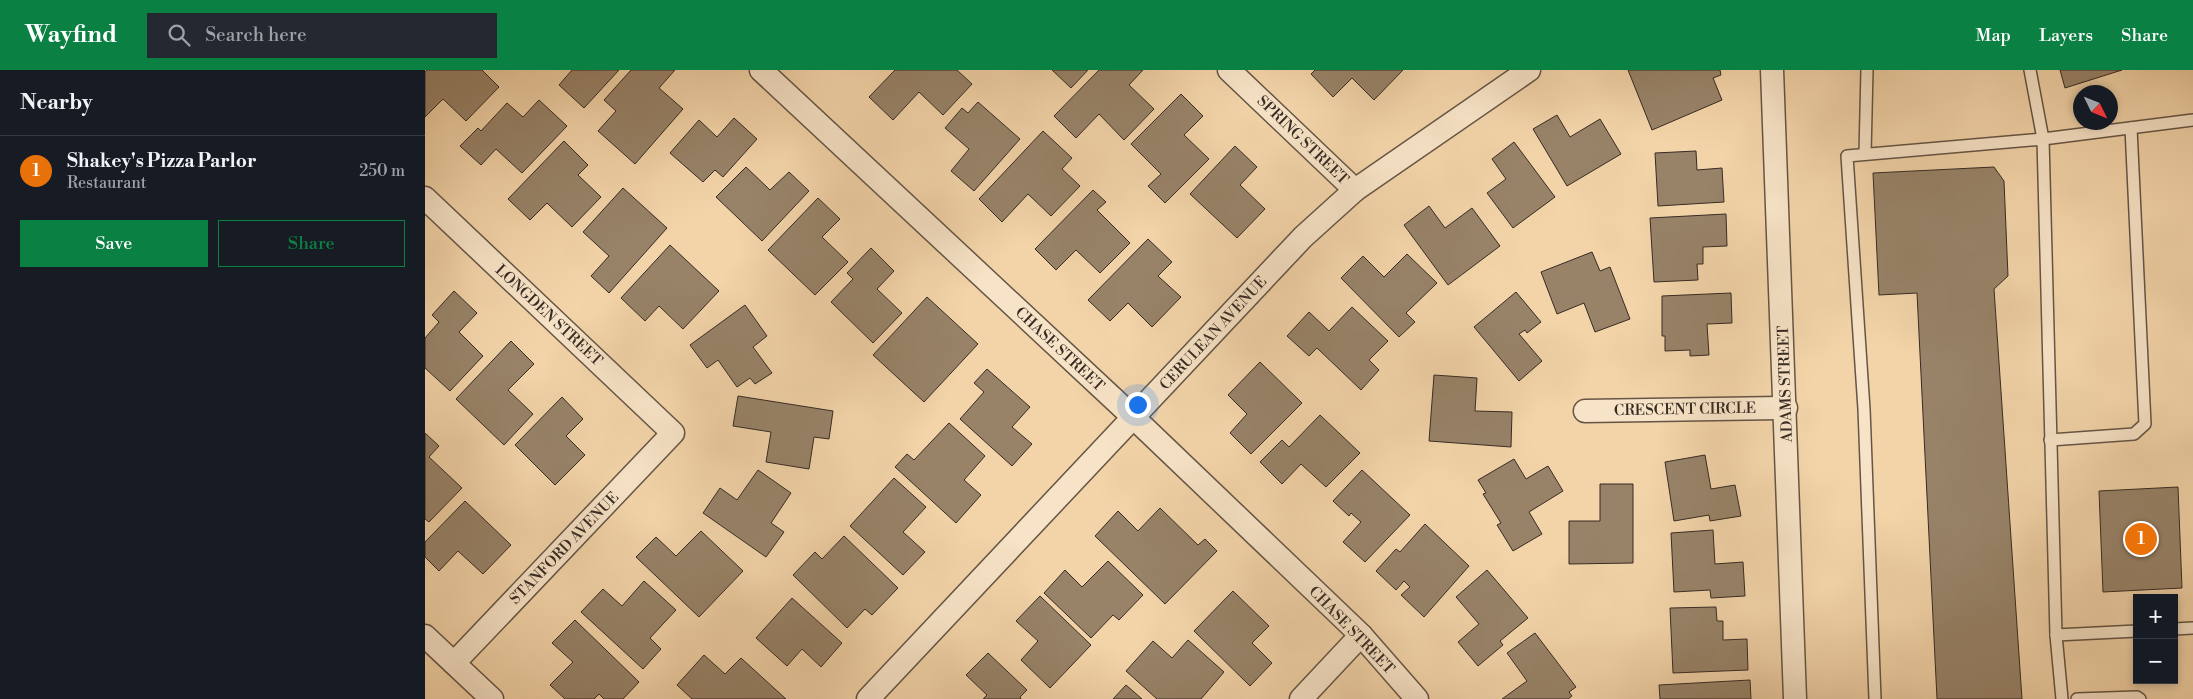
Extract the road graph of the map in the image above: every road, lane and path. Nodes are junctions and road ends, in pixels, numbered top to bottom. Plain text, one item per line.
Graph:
1 (761, 70) edge
2 (1229, 70) edge
3 (1529, 70) edge
4 (1772, 70) edge
5 (1867, 70) edge
6 (2030, 70) edge
7 (2193, 120) edge
8 (2131, 128) junction
9 (2043, 139) junction
10 (1865, 154) junction
11 (1355, 190) junction
12 (425, 198) edge
13 (1786, 408) junction
14 (1585, 411) dead end
15 (1133, 417) junction
16 (673, 433) joint
17 (2050, 440) junction
18 (2193, 628) edge
19 (2178, 629) edge
20 (2133, 631) edge
21 (2056, 634) junction
22 (1361, 635) junction
23 (425, 636) edge
24 (454, 663) junction
25 (492, 699) edge
26 (869, 699) edge
27 (1301, 699) edge
28 (1417, 699) edge
29 (1795, 699) edge
30 (1875, 699) edge
31 (2062, 699) edge
32 (2077, 699) edge
33 (2140, 699) edge

1 - 15 street, CHASE STREET
2 - 11 street, SPRING STREET
3 - 11 street, CERULEAN AVENUE
4 - 13 street, ADAMS STREET
5 - 10 lane
6 - 9 lane
7 - 8 lane
8 - 9 lane
8 - 17 lane
9 - 10 lane
9 - 17 lane
10 - 30 lane
11 - 15 street, CERULEAN AVENUE
12 - 16 street, LONGDEN STREET
13 - 14 street, CRESCENT CIRCLE
13 - 29 street, ADAMS STREET
15 - 22 street, CHASE STREET
15 - 26 street, CERULEAN AVENUE
16 - 24 street, STANFORD AVENUE
17 - 21 lane
18 - 19 lane
20 - 21 lane
21 - 31 lane
22 - 27 street
22 - 28 street, CHASE STREET
23 - 24 street
24 - 25 street
32 - 33 lane

